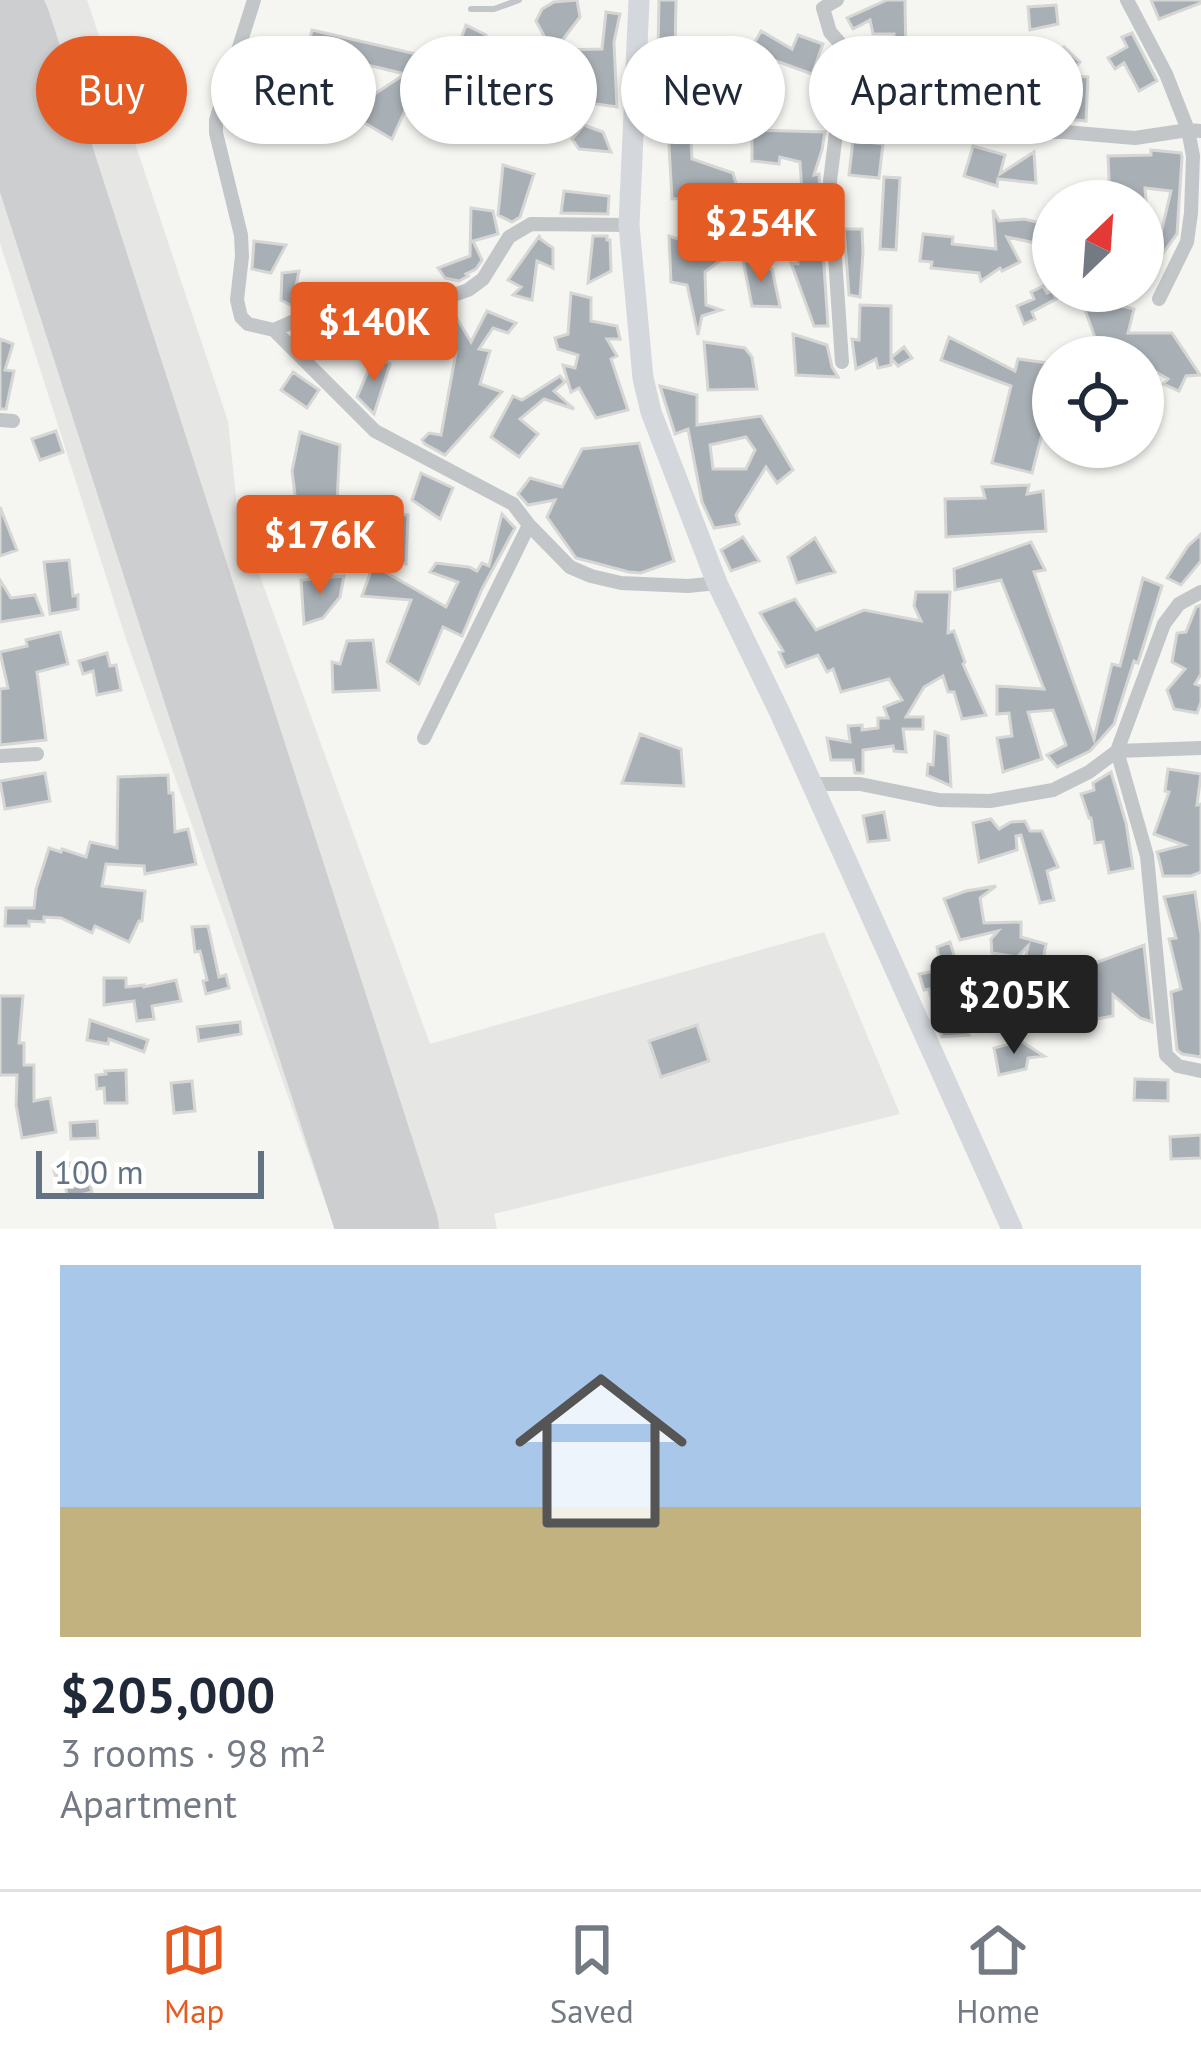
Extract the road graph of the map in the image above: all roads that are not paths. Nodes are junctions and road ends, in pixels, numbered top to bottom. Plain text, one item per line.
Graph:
1 (254, 0) edge
2 (518, 0) edge
3 (837, 0) edge
4 (1127, 0) edge
5 (636, 1) edge
6 (471, 9) dead end
7 (834, 36) edge
8 (1194, 131) edge
9 (1083, 134) edge
10 (835, 144) edge
11 (629, 225) junction
12 (1164, 288) edge
13 (274, 330) junction
14 (842, 362) dead end
15 (529, 525) junction
16 (717, 583) junction
17 (1201, 592) edge
18 (424, 738) dead end
19 (1201, 748) edge
20 (1117, 751) junction
21 (37, 754) dead end
22 (0, 757) edge
23 (811, 784) junction
24 (1201, 1071) edge
25 (1012, 1229) edge

1 - 13 street
2 - 6 lane
3 - 7 street
4 - 8 street
5 - 11 main road
8 - 9 street
8 - 12 street
10 - 14 street
11 - 13 street
11 - 16 main road
13 - 15 street
15 - 16 street
15 - 18 street
16 - 23 main road
17 - 20 street
19 - 20 street
20 - 23 street
20 - 24 street
21 - 22 street
23 - 25 main road

